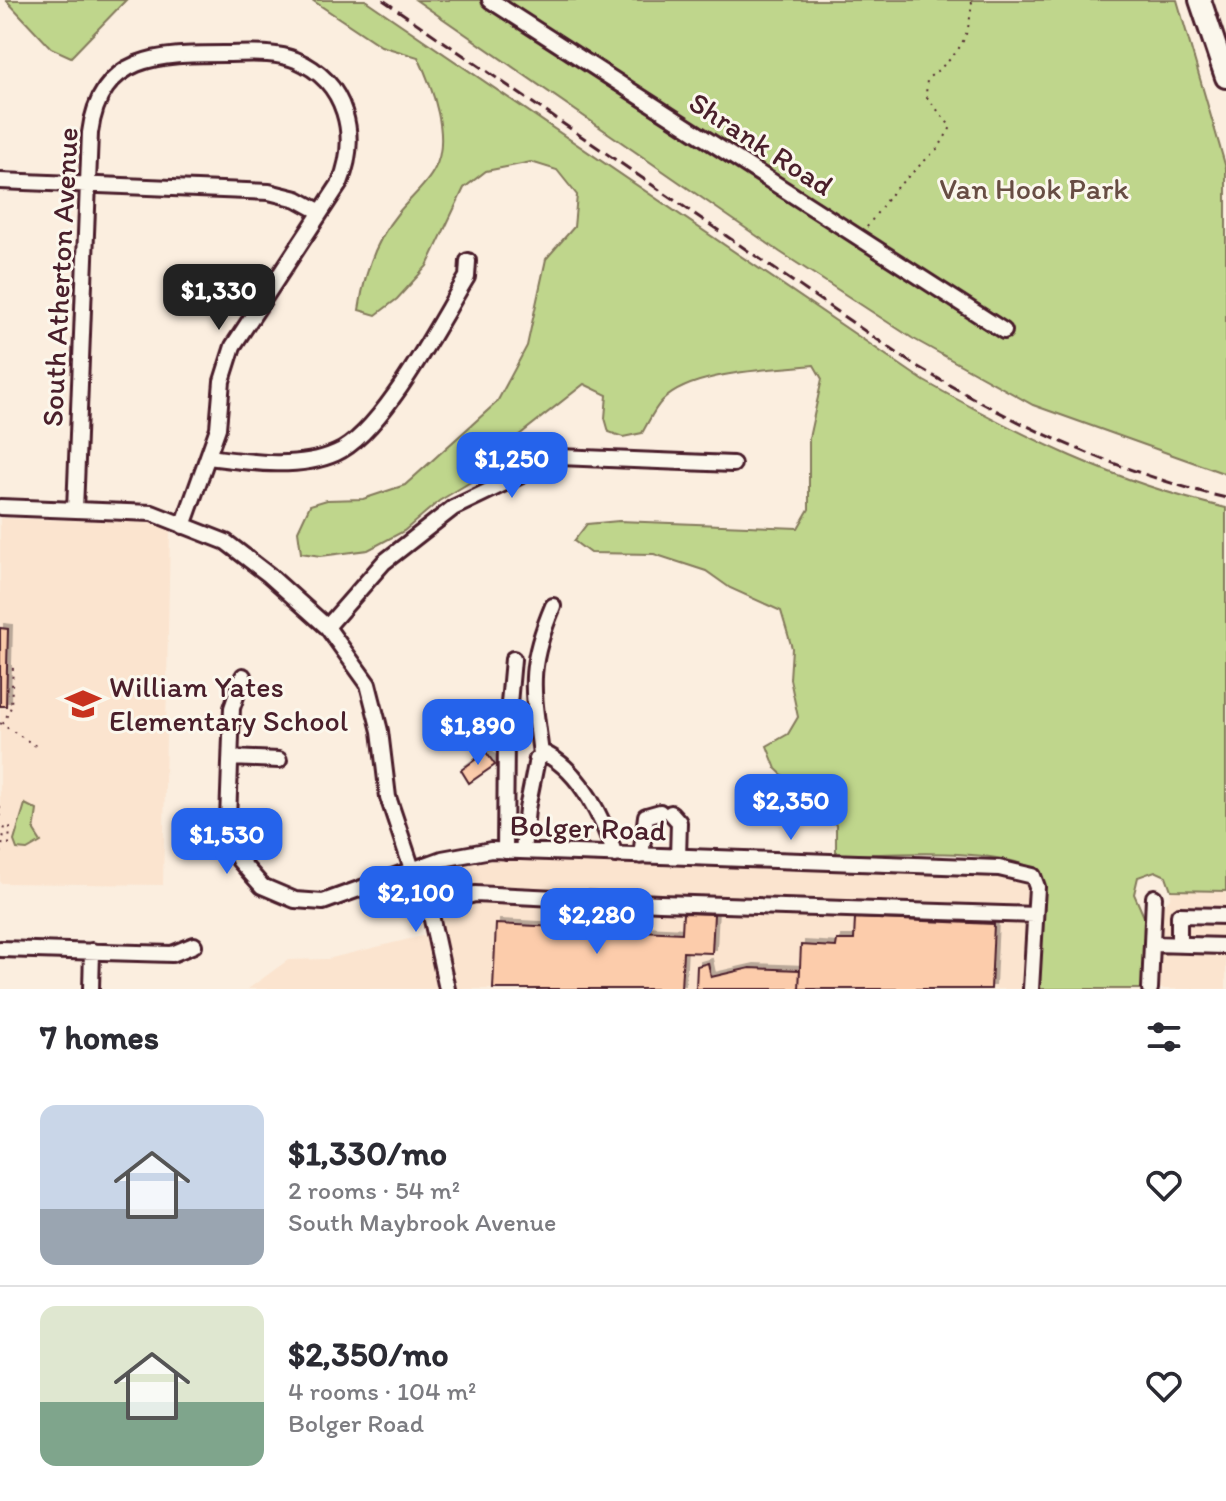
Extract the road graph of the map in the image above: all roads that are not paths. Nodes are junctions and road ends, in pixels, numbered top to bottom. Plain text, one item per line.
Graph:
1 (490, 0) edge
2 (1200, 0) edge
3 (1226, 77) edge
4 (0, 181) edge
5 (88, 184) junction
6 (319, 211) junction
7 (468, 261) dead end
8 (1004, 331) dead end
9 (208, 457) junction
10 (733, 464) dead end
11 (0, 507) edge
12 (75, 510) junction
13 (183, 526) junction
14 (553, 606) dead end
15 (327, 627) junction
16 (513, 659) dead end
17 (243, 676) dead end
18 (541, 754) junction
19 (231, 758) junction
20 (279, 760) dead end
21 (505, 851) junction
22 (523, 851) junction
23 (615, 855) junction
24 (641, 856) junction
25 (678, 857) junction
26 (412, 869) junction
27 (1154, 897) dead end
28 (429, 906) junction
29 (1035, 915) junction
30 (1226, 916) edge
31 (1152, 944) junction
32 (1179, 944) junction
33 (194, 945) dead end
34 (1226, 946) edge
35 (0, 949) edge
36 (92, 951) junction
37 (91, 989) edge
38 (447, 989) edge
39 (1031, 989) edge
40 (1150, 989) edge

1 - 8 street, Shrank Road
2 - 3 highway
4 - 5 street
5 - 6 street
5 - 6 street, South Atherton Avenue
5 - 12 street, South Atherton Avenue
6 - 9 street
7 - 9 street
9 - 13 street
10 - 15 street
11 - 12 street
12 - 13 street
13 - 15 street
14 - 18 street
15 - 26 street
16 - 21 street
17 - 19 street, Bolger Road
18 - 22 street
18 - 23 street
19 - 20 street
19 - 26 street, Bolger Road
21 - 22 street, Bolger Road
21 - 26 street, Bolger Road
22 - 23 street, Bolger Road
23 - 24 street, Bolger Road
24 - 25 street, Bolger Road
24 - 25 street
25 - 29 street, Bolger Road
26 - 28 street
27 - 31 street
28 - 29 street
28 - 38 street
29 - 39 street, Bolger Road
30 - 32 street
31 - 32 street
31 - 40 street
32 - 34 street
33 - 36 street
35 - 36 street
36 - 37 street

